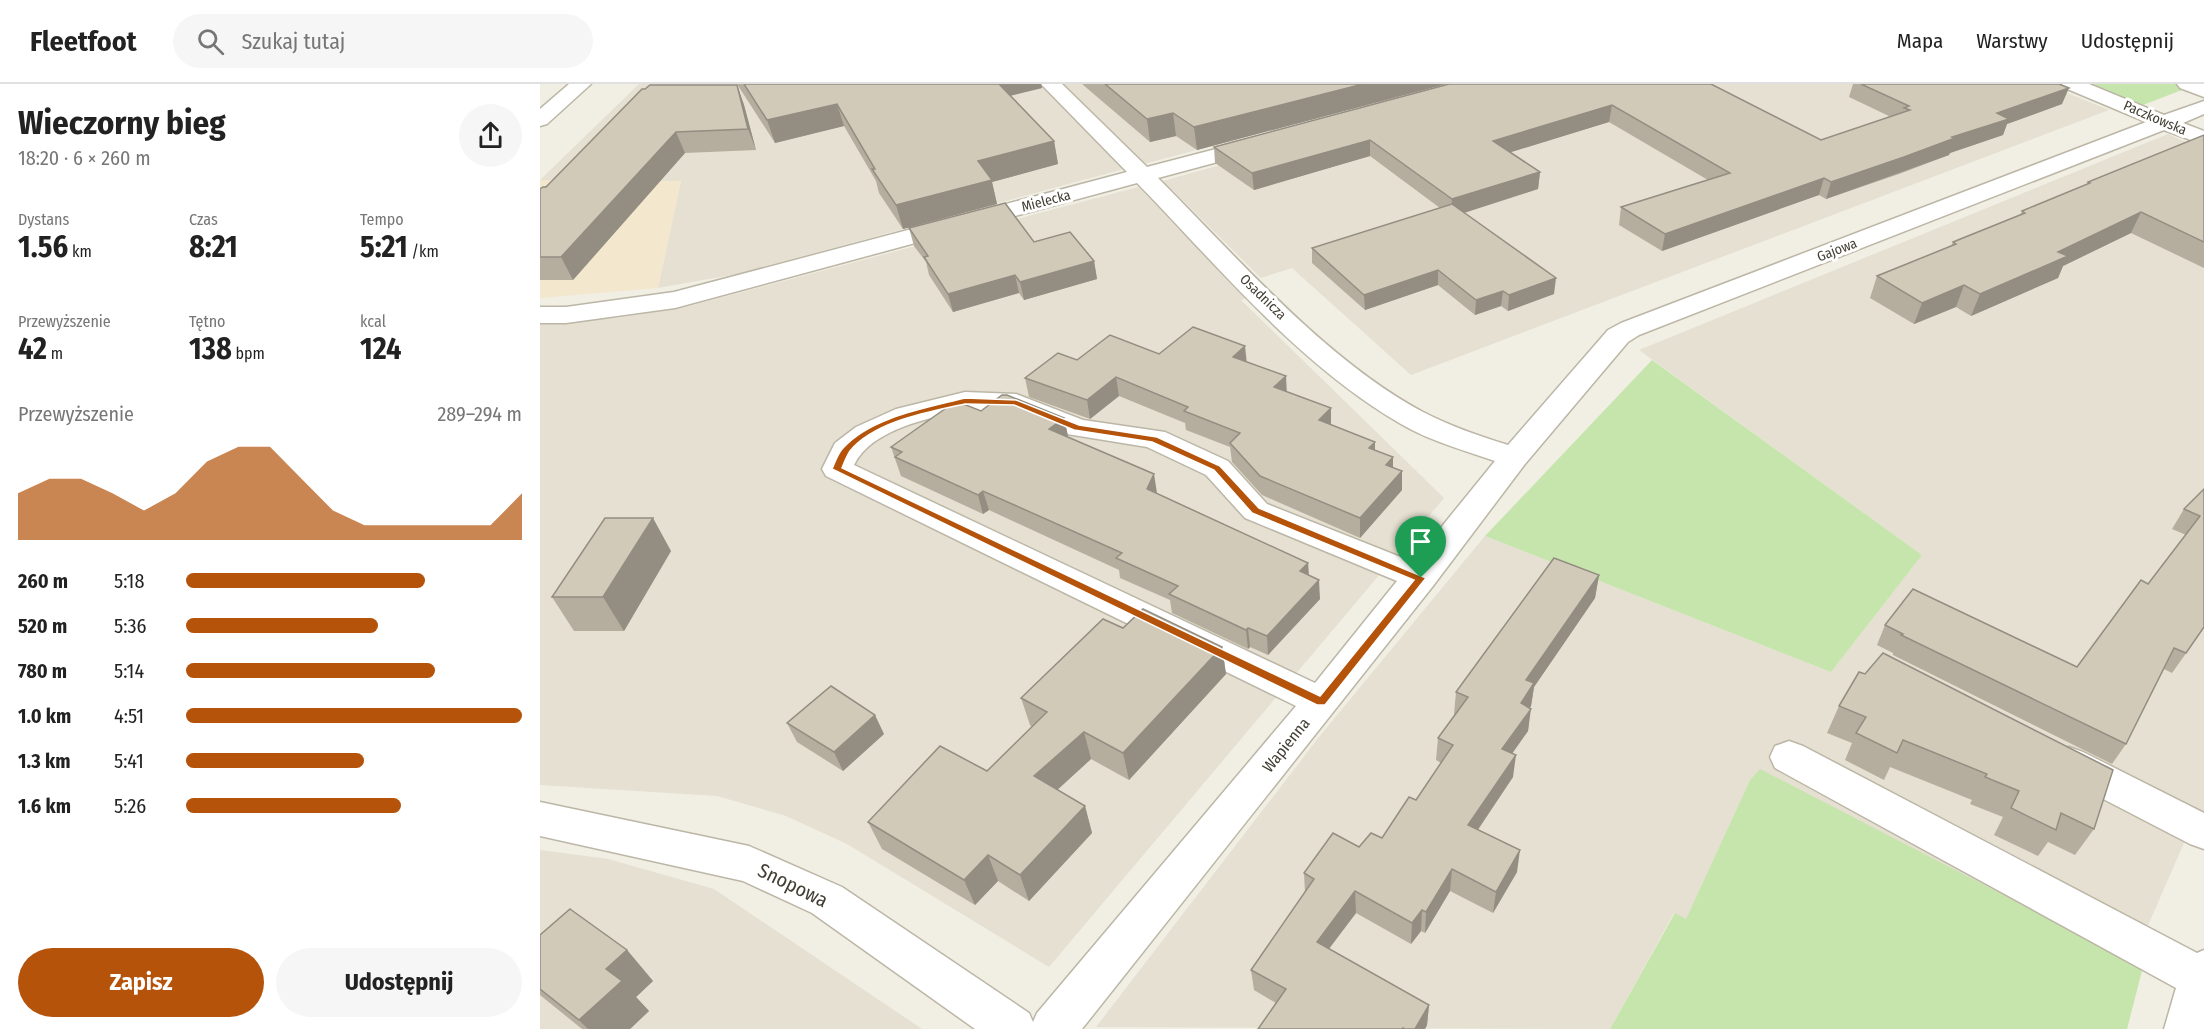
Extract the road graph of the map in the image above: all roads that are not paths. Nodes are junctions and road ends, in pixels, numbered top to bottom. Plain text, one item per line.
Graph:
1 (580, 84) edge
2 (1050, 84) edge
3 (2072, 84) edge
4 (2187, 84) edge
5 (2204, 91) edge
6 (2204, 107) edge
7 (540, 120) edge
8 (2165, 122) junction
9 (1282, 137) edge
10 (2204, 139) edge
11 (1143, 175) junction
12 (540, 315) edge
13 (1514, 457) junction
14 (1421, 578) junction
15 (1321, 702) junction
16 (2034, 745) edge
17 (1789, 757) dead end
18 (540, 819) edge
19 (2204, 832) edge
20 (2203, 975) edge
21 (1013, 1029) edge
22 (1053, 1029) edge
23 (2187, 1029) edge

1 - 7 street
2 - 11 street, Osadnicza
3 - 8 street, Paczkowska
4 - 5 street
6 - 8 street, Gajowa
8 - 10 street, Paczkowska
8 - 13 street, Gajowa
9 - 11 street, Mielecka
11 - 12 street, Mielecka
11 - 13 street, Osadnicza
13 - 14 street, Wapienna
14 - 15 street, Wapienna
14 - 15 street
15 - 22 street, Wapienna
16 - 19 street
17 - 20 street
18 - 21 street, Snopowa
20 - 23 street

